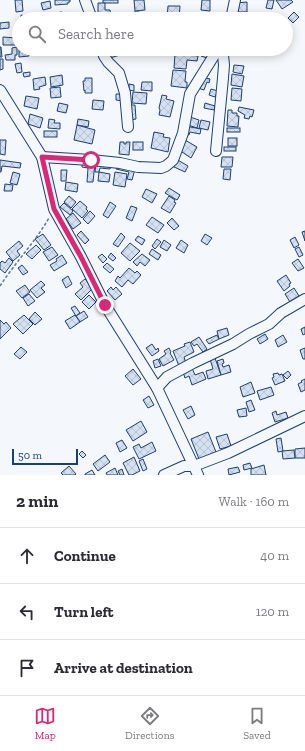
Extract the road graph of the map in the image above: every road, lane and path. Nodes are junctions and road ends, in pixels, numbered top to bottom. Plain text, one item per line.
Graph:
1 (85, 0) edge
2 (235, 0) edge
3 (89, 12) edge
4 (232, 12) edge
5 (104, 56) edge
6 (214, 56) edge
7 (223, 56) edge
8 (0, 90) edge
9 (128, 127) dead end
10 (216, 151) dead end
11 (42, 157) junction
12 (54, 209) junction
13 (0, 286) edge
14 (305, 299) edge
15 (157, 388) junction
16 (305, 416) edge
17 (196, 471) edge
18 (164, 475) edge

1 - 3 street
2 - 4 street
5 - 9 street
6 - 11 street
7 - 10 street
8 - 11 street
11 - 12 street
12 - 13 path
12 - 15 street
14 - 15 street
15 - 17 street
16 - 17 street
17 - 18 street

